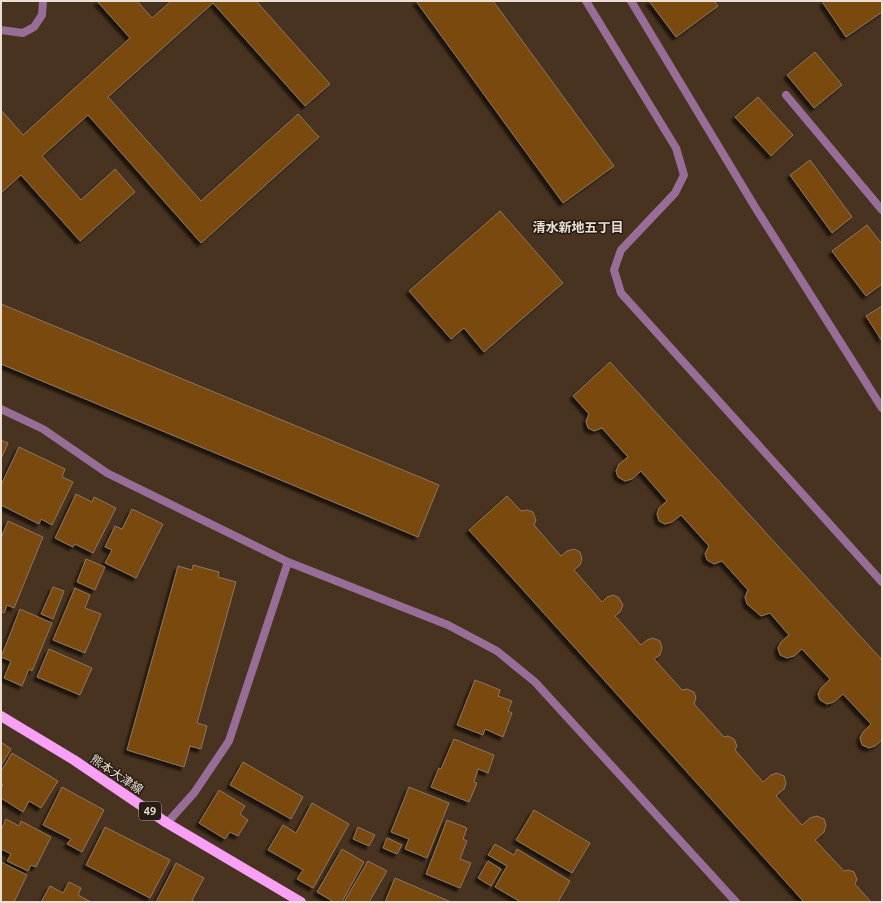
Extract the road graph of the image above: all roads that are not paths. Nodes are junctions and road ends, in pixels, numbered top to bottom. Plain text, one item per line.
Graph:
1 (43, 1) edge
2 (586, 1) edge
3 (631, 1) edge
4 (1, 30) edge
5 (786, 95) dead end
6 (882, 210) edge
7 (882, 408) edge
8 (1, 409) edge
9 (288, 562) junction
10 (882, 582) edge
11 (1, 716) edge
12 (167, 823) junction
13 (301, 902) edge
14 (736, 902) edge

1 - 4 street
2 - 10 street
3 - 7 street
5 - 6 street
8 - 9 street
9 - 12 street
9 - 14 street
11 - 12 main road, 熊本大津線 / 49
12 - 13 main road, 熊本大津線 / 49

